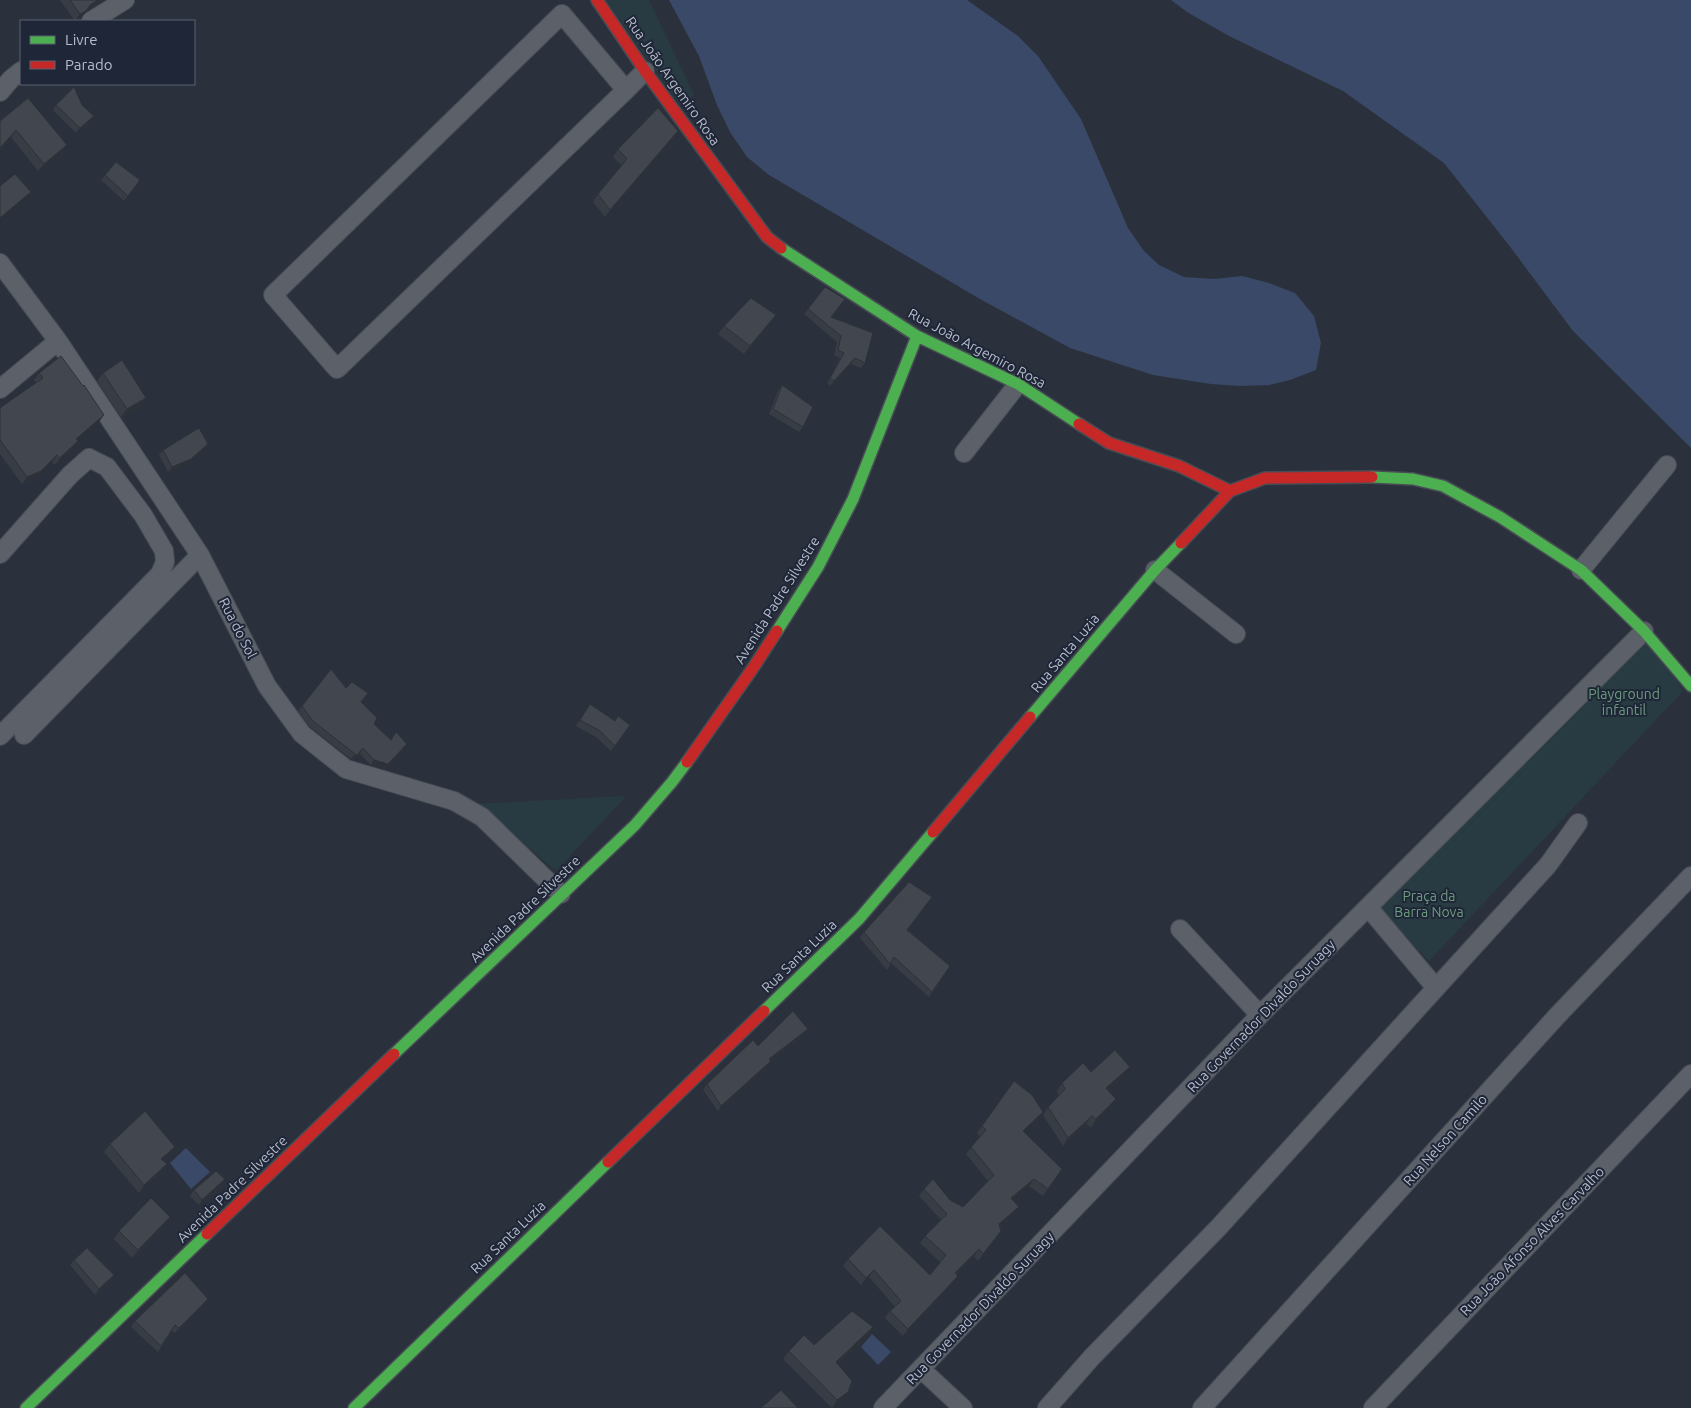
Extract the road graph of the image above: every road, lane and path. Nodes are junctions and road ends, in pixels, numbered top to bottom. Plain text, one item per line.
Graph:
1 (125, 0) edge
2 (597, 0) edge
3 (92, 20) edge
4 (645, 71) junction
5 (20, 72) edge
6 (626, 90) junction
7 (0, 92) edge
8 (0, 263) edge
9 (917, 336) junction
10 (58, 340) junction
11 (1018, 384) junction
12 (0, 389) edge
13 (964, 453) dead end
14 (1667, 465) dead end
15 (1230, 491) junction
16 (162, 497) junction
17 (143, 515) junction
18 (0, 554) edge
19 (200, 554) junction
20 (1155, 570) junction
21 (1581, 570) junction
22 (1644, 631) junction
23 (1236, 634) dead end
24 (1691, 686) edge
25 (24, 735) dead end
26 (0, 736) edge
27 (1578, 822) dead end
28 (1691, 876) edge
29 (561, 894) junction
30 (1368, 906) junction
31 (1180, 929) dead end
32 (1436, 988) junction
33 (1260, 1015) junction
34 (1691, 1074) edge
35 (921, 1369) junction
36 (26, 1408) edge
37 (354, 1408) edge
38 (883, 1408) edge
39 (963, 1408) edge
40 (1047, 1408) edge
41 (1202, 1408) edge
42 (1373, 1408) edge

1 - 3 street
2 - 4 street, Rua João Argemiro Rosa
4 - 6 street
4 - 9 street, Rua João Argemiro Rosa
5 - 7 street
6 - 6 street
8 - 10 street, Rua do Sol
9 - 11 street, Rua João Argemiro Rosa
9 - 29 street, Avenida Padre Silvestre
10 - 12 street
10 - 16 street, Rua do Sol
11 - 13 street
11 - 15 street, Rua João Argemiro Rosa
14 - 21 street
15 - 20 street, Rua Santa Luzia
15 - 21 street
16 - 17 street
16 - 19 street, Rua do Sol
17 - 18 street
17 - 26 street
19 - 25 street
19 - 29 street, Rua do Sol
20 - 23 street
20 - 37 street, Rua Santa Luzia
21 - 22 street
22 - 24 street
22 - 30 street, Rua Governador Divaldo Suruagy
27 - 32 street
28 - 41 street, Rua Nelson Camilo
29 - 36 street, Avenida Padre Silvestre
30 - 32 street
30 - 33 street, Rua Governador Divaldo Suruagy
31 - 33 street
32 - 40 street
33 - 35 street, Rua Governador Divaldo Suruagy
34 - 42 street, Rua João Afonso Alves Carvalho
35 - 38 street, Rua Governador Divaldo Suruagy
35 - 39 street

